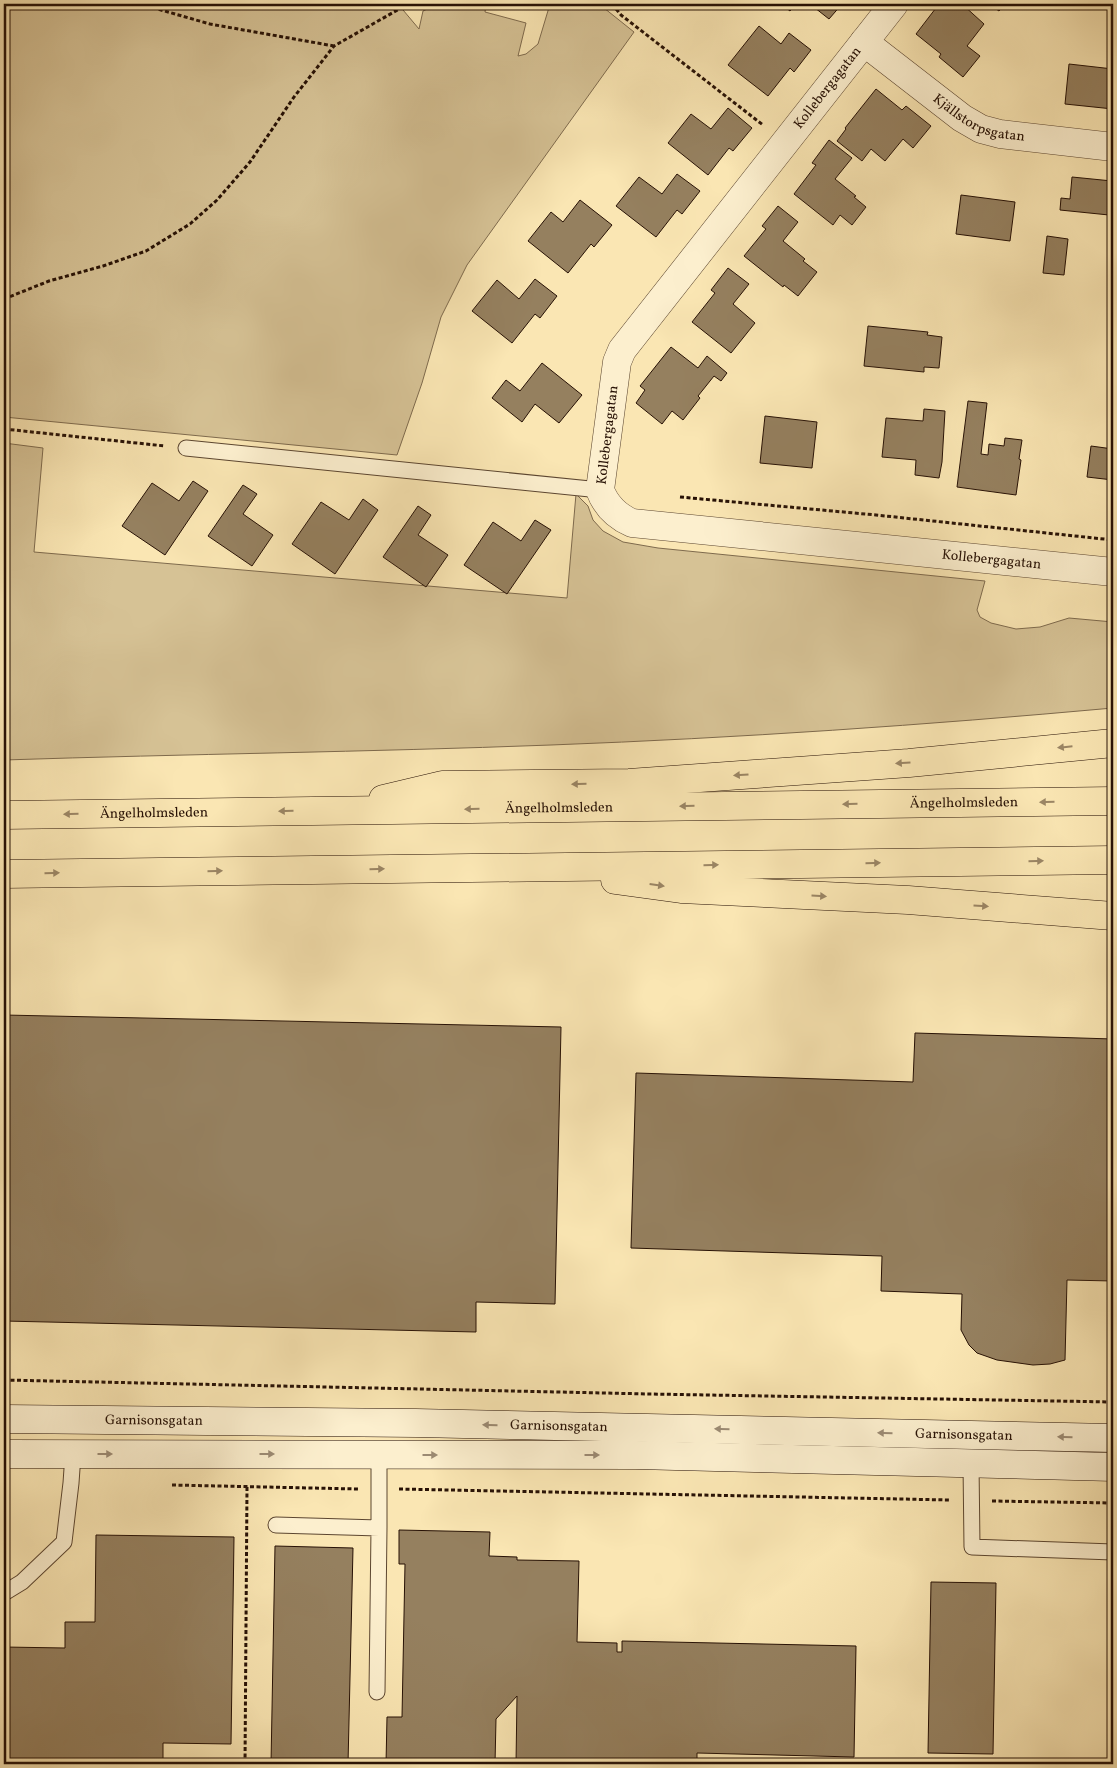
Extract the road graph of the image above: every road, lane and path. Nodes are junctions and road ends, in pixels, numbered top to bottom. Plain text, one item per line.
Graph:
1 (140, 4) edge
2 (408, 4) edge
3 (612, 4) edge
4 (894, 4) edge
5 (864, 42) junction
6 (334, 46) junction
7 (784, 142) junction
8 (1113, 148) edge
9 (4, 299) edge
10 (4, 429) edge
11 (186, 448) joint
12 (600, 490) junction
13 (679, 497) dead end
14 (1113, 540) edge
15 (1113, 572) edge
16 (1113, 743) edge
17 (1113, 801) edge
18 (334, 811) junction
19 (4, 815) edge
20 (1113, 860) edge
21 (522, 867) junction
22 (4, 874) edge
23 (1113, 916) edge
24 (4, 1380) edge
25 (1113, 1402) edge
26 (4, 1419) edge
27 (1113, 1438) edge
28 (4, 1454) edge
29 (72, 1454) junction
30 (380, 1454) junction
31 (971, 1463) junction
32 (1113, 1467) edge
33 (169, 1485) dead end
34 (248, 1486) junction
35 (366, 1489) dead end
36 (396, 1489) dead end
37 (972, 1501) junction
38 (1113, 1503) edge
39 (276, 1525) dead end
40 (379, 1528) junction
41 (1113, 1552) edge
42 (4, 1593) edge
43 (377, 1692) dead end
44 (245, 1764) edge

1 - 6 path
2 - 6 path
3 - 7 path
4 - 5 street, Kollebergagatan
5 - 7 street, Kollebergagatan
5 - 8 street, Kjällstorpsgatan
6 - 9 path
7 - 12 street, Kollebergagatan
10 - 11 path
11 - 12 lane
12 - 15 street, Kollebergagatan
13 - 14 path
16 -> 18 highway
17 -> 18 highway, Ängelholmsleden
18 -> 19 highway, Ängelholmsleden
21 -> 20 highway
22 -> 21 highway
21 -> 23 highway
24 - 25 path
27 -> 26 street, Garnisonsgatan
28 - 29 street, Garnisonsgatan
29 -> 30 street, Garnisonsgatan
29 - 42 lane
30 -> 31 street, Garnisonsgatan
30 - 40 lane
31 - 32 street, Garnisonsgatan
31 - 37 lane
33 - 34 path
34 - 35 path
34 - 44 path
36 - 37 path
37 - 38 path
37 - 41 lane
39 - 40 lane
40 - 43 lane

